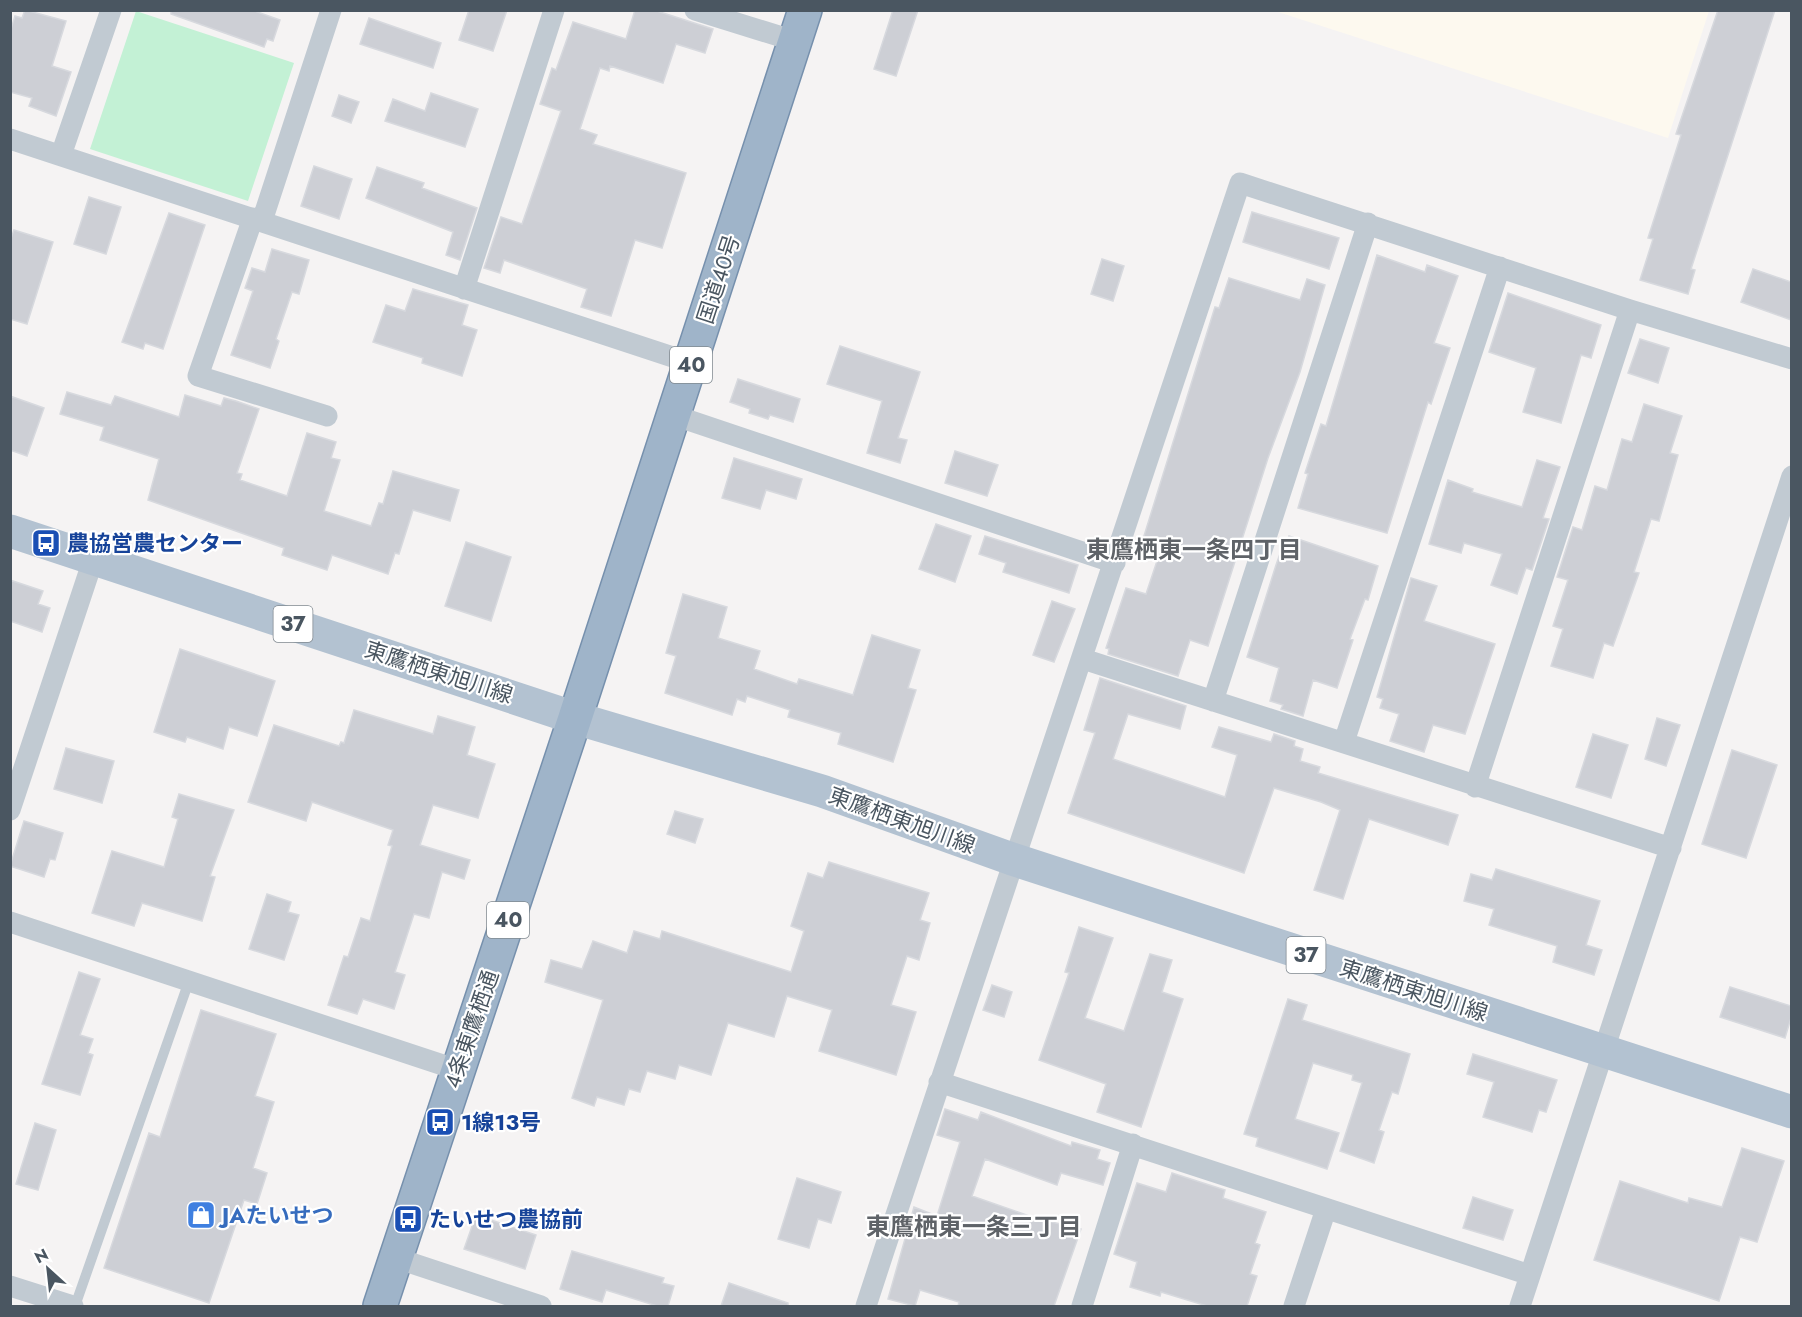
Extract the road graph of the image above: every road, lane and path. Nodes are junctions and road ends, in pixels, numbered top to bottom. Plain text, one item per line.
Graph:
1 (111, 10) edge
2 (330, 10) edge
3 (554, 10) edge
4 (695, 10) edge
5 (805, 10) edge
6 (795, 41) junction
7 (10, 139) edge
8 (62, 155) junction
9 (258, 220) junction
10 (1368, 223) junction
11 (1500, 267) junction
12 (464, 290) junction
13 (1630, 310) junction
14 (1791, 359) edge
15 (691, 363) junction
16 (673, 415) junction
17 (327, 416) dead end
18 (1791, 476) edge
19 (10, 531) edge
20 (94, 558) junction
21 (1115, 562) junction
22 (1083, 659) junction
23 (1213, 701) junction
24 (575, 718) junction
25 (1344, 742) junction
26 (1475, 787) junction
27 (10, 810) edge
28 (1671, 848) junction
29 (1012, 859) junction
30 (10, 922) edge
31 (189, 981) junction
32 (1604, 1052) junction
33 (458, 1070) junction
34 (939, 1082) junction
35 (1791, 1112) edge
36 (1133, 1144) junction
37 (1326, 1209) junction
38 (396, 1258) junction
39 (1530, 1275) junction
40 (10, 1286) edge
41 (74, 1306) edge
42 (380, 1306) edge
43 (541, 1306) edge
44 (866, 1306) edge
45 (1082, 1306) edge
46 (1294, 1306) edge
47 (1520, 1306) edge

1 - 8 street
2 - 9 street
3 - 12 street
4 - 6 street
5 - 6 highway, 国道40号 / 40
6 - 15 highway, 国道40号 / 40
7 - 8 street
8 - 9 street
9 - 12 street
9 - 17 street
10 - 11 street
10 - 21 street
10 - 23 street
11 - 13 street
11 - 25 street
12 - 15 street
13 - 14 street
13 - 26 street
15 - 16 highway, 国道40号 / 40
16 - 21 street
16 - 24 highway, 国道40号 / 40
18 - 28 street
19 - 20 main road, 東鷹栖東旭川線 / 37
20 - 24 main road, 東鷹栖東旭川線 / 37
20 - 27 street
21 - 22 street
22 - 23 street
22 - 29 street
23 - 25 street
24 - 29 main road, 東鷹栖東旭川線 / 37
24 - 33 highway, 4条東鷹栖通 / 40
25 - 26 street
26 - 28 street
28 - 32 street
29 - 32 main road, 東鷹栖東旭川線 / 37
29 - 34 street
30 - 31 street
31 - 33 street
31 - 41 lane
32 - 35 main road, 東鷹栖東旭川線 / 37
32 - 39 street
33 - 38 highway, 4条東鷹栖通 / 40
34 - 36 street
34 - 44 street
36 - 37 street
36 - 45 street
37 - 39 street
37 - 46 street
38 - 42 highway, 4条東鷹栖通 / 40
38 - 43 street
39 - 47 street
40 - 41 street

